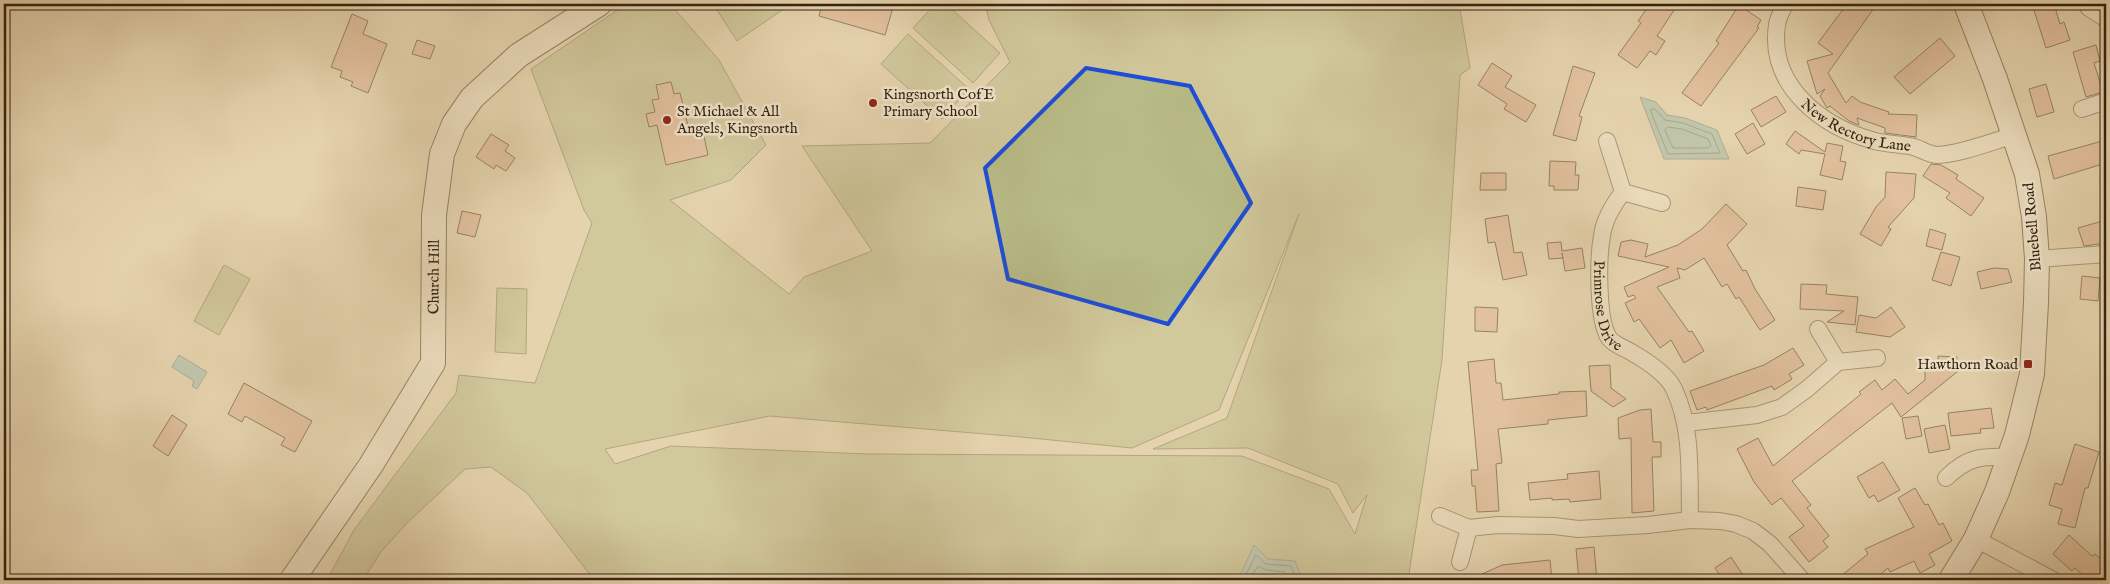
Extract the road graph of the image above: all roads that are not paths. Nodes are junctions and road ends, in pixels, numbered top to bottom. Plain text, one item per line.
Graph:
1 (599, 4) edge
2 (1785, 4) edge
3 (1966, 4) edge
4 (2086, 4) edge
5 (2106, 19) edge
6 (2106, 101) edge
7 (2082, 109) dead end
8 (2015, 135) junction
9 (1607, 141) dead end
10 (1623, 192) junction
11 (1662, 203) dead end
12 (2106, 254) edge
13 (2038, 259) junction
14 (1818, 329) dead end
15 (1877, 358) dead end
16 (1838, 362) junction
17 (1686, 423) junction
18 (2010, 458) junction
19 (1946, 478) dead end
20 (1440, 516) dead end
21 (1690, 520) junction
22 (1469, 528) junction
23 (1976, 539) junction
24 (1460, 562) dead end
25 (292, 580) edge
26 (1802, 580) edge
27 (1951, 580) edge
28 (2053, 580) edge

1 - 25 street, Church Hill
2 - 8 street, New Rectory Lane
3 - 8 street, Bluebell Road
4 - 5 street
6 - 7 street
8 - 13 street, Bluebell Road
9 - 10 street
10 - 11 street
10 - 17 street, Primrose Drive
12 - 13 street
13 - 18 street, Bluebell Road
14 - 16 street
15 - 16 street
16 - 17 street
17 - 21 street, Primrose Drive
18 - 19 street
18 - 23 street, Bluebell Road
20 - 22 street
21 - 22 street
21 - 26 street
22 - 24 street
23 - 27 street, Bluebell Road
23 - 28 street

